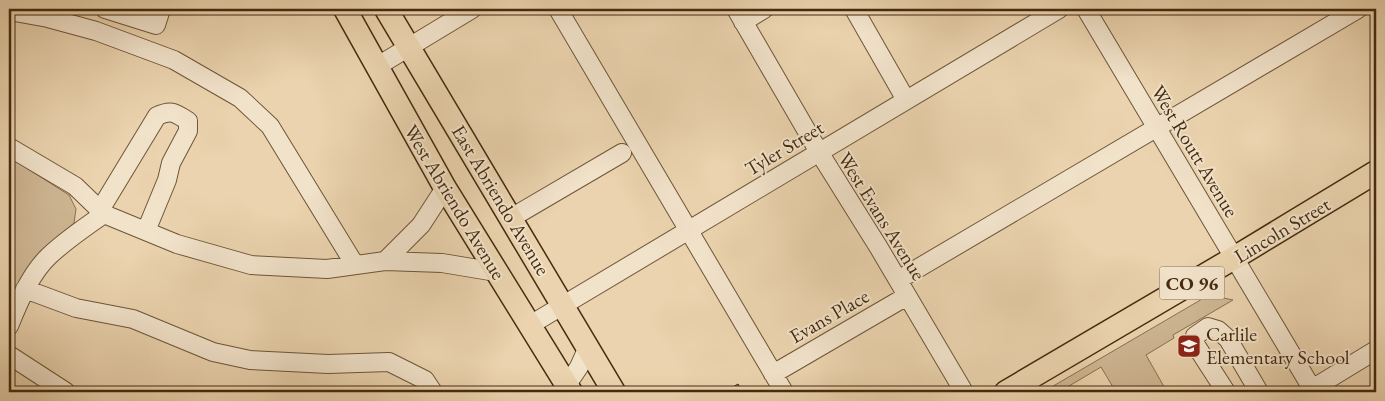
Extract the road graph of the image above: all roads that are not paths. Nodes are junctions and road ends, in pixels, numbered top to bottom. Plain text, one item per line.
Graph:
1 (105, 9) edge
2 (161, 9) edge
3 (387, 9) edge
4 (472, 9) edge
5 (558, 9) edge
6 (764, 9) edge
7 (854, 9) edge
8 (1059, 9) edge
9 (1086, 9) edge
10 (1358, 9) edge
11 (345, 10) edge
12 (9, 11) edge
13 (446, 15) edge
14 (739, 15) edge
15 (409, 46) junction
16 (376, 67) junction
17 (906, 100) junction
18 (1157, 128) junction
19 (9, 147) edge
20 (819, 152) junction
21 (622, 153) dead end
22 (1376, 172) edge
23 (445, 188) junction
24 (102, 212) junction
25 (511, 218) junction
26 (689, 230) junction
27 (146, 231) junction
28 (1234, 258) junction
29 (385, 261) junction
30 (355, 265) junction
31 (496, 272) junction
32 (898, 280) junction
33 (25, 289) junction
34 (907, 296) junction
35 (563, 305) junction
36 (530, 324) junction
37 (9, 326) edge
38 (588, 347) junction
39 (1376, 350) edge
40 (9, 355) edge
41 (773, 374) junction
42 (567, 390) edge
43 (1313, 391) edge
44 (66, 392) edge
45 (433, 392) edge
46 (614, 392) edge
47 (784, 392) edge
48 (964, 392) edge
49 (1006, 392) edge
50 (1226, 392) edge
51 (1259, 392) edge

1 - 2 street
3 - 15 main road, East Abriendo Avenue
4 - 13 street
5 - 26 street
6 - 14 street
7 - 17 street
8 - 17 street, Tyler Street
9 - 18 street, West Routt Avenue
10 - 18 street
11 - 16 main road, West Abriendo Avenue
12 - 30 street
13 - 15 street
14 - 20 street, West Evans Avenue
15 - 16 street
15 - 25 main road, East Abriendo Avenue
16 - 23 main road, West Abriendo Avenue
17 - 20 street, Tyler Street
18 - 28 street, West Routt Avenue
18 - 32 street
19 - 24 street
20 - 26 street, Tyler Street
20 - 32 street, West Evans Avenue
21 - 25 street
22 - 28 main road, Lincoln Street / CO 96
23 - 29 street
23 - 31 main road, West Abriendo Avenue
24 - 27 street
24 - 27 street
24 - 33 street
25 - 35 main road, East Abriendo Avenue
26 - 35 street, Tyler Street
26 - 41 street
27 - 30 street
28 - 43 street, West Routt Avenue
28 - 49 main road, Lincoln Street / CO 96
29 - 30 street
29 - 31 street
31 - 36 main road, West Abriendo Avenue
32 - 34 street, West Evans Avenue
33 - 37 street
33 - 45 street
34 - 41 street, Evans Place
34 - 48 street, West Evans Avenue
35 - 36 street, Tyler Street
35 - 38 main road, East Abriendo Avenue
36 - 42 main road, West Abriendo Avenue
38 - 42 street
38 - 46 main road, East Abriendo Avenue
39 - 43 street
40 - 44 street
41 - 47 street
50 - 51 street

